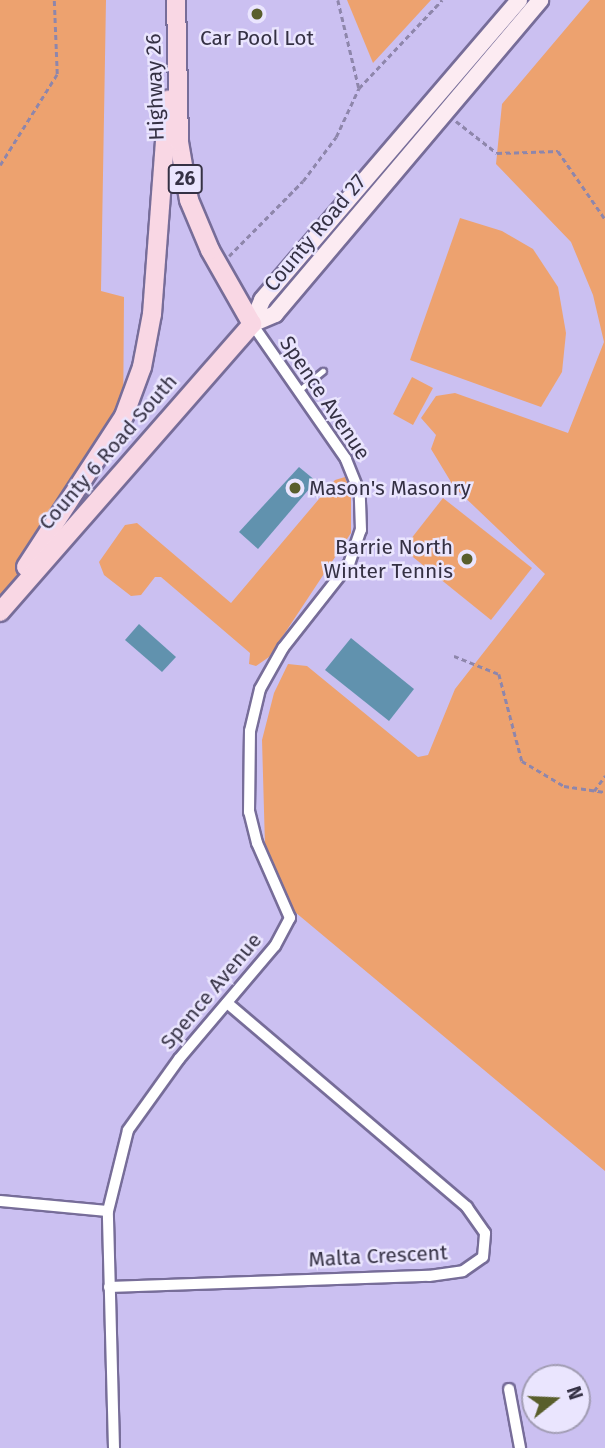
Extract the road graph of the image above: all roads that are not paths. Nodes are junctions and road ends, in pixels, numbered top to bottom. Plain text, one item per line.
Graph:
1 (176, 0) edge
2 (519, 0) edge
3 (540, 0) edge
4 (175, 20) junction
5 (252, 324) junction
6 (323, 371) dead end
7 (298, 390) junction
8 (0, 606) edge
9 (0, 612) edge
10 (227, 1003) junction
11 (0, 1201) edge
12 (107, 1211) junction
13 (109, 1287) junction
14 (509, 1389) dead end
15 (114, 1448) edge
16 (520, 1448) edge

1 - 4 main road, Highway 26 / 26
2 - 5 main road, County Road 27
3 - 5 main road, County Road 27
4 - 5 main road, Highway 26 / 26
4 - 8 main road
5 - 7 street, Spence Avenue
5 - 9 main road, County 6 Road South
6 - 7 lane
7 - 10 street, Spence Avenue
10 - 12 street, Spence Avenue
10 - 13 street, Malta Crescent
11 - 12 street
12 - 13 street, Spence Avenue
13 - 15 street, Spence Avenue
14 - 16 street

